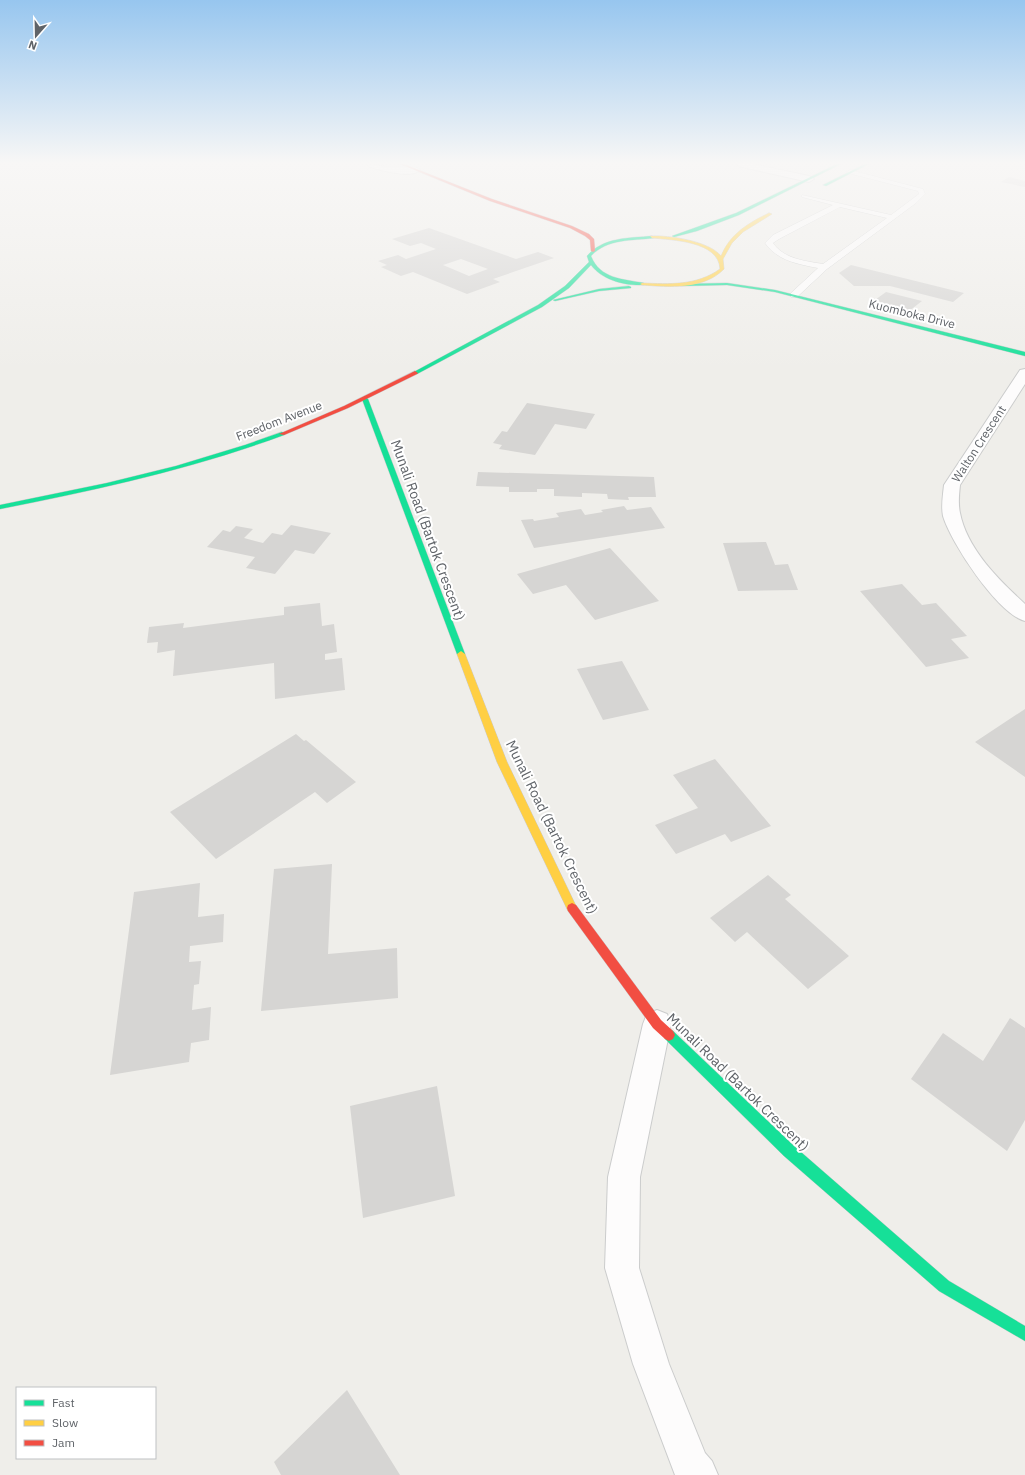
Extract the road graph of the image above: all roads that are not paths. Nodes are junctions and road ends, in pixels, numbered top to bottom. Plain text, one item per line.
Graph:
1 (582, 233) edge
2 (619, 233) edge
3 (690, 233) edge
4 (738, 233) edge
5 (784, 233) edge
6 (870, 233) edge
7 (657, 238) junction
8 (593, 251) junction
9 (722, 260) junction
10 (590, 263) junction
11 (733, 267) dead end
12 (824, 267) junction
13 (753, 278) dead end
14 (681, 285) junction
15 (659, 286) junction
16 (794, 295) junction
17 (546, 302) junction
18 (1025, 354) edge
19 (1025, 373) edge
20 (365, 399) junction
21 (0, 507) edge
22 (1025, 616) edge
23 (657, 1024) junction
24 (1025, 1334) edge
25 (698, 1475) edge

1 - 8 main road
2 - 7 main road
3 - 7 main road
4 - 9 main road
5 - 12 lane
6 - 12 lane
7 - 8 main road
7 - 9 main road
8 - 10 main road
9 - 11 main road
9 - 14 main road
10 - 15 main road
10 - 17 main road, Freedom Avenue
12 - 16 lane
13 - 16 main road
14 - 15 main road
14 - 16 main road
15 - 17 main road, Freedom Avenue
16 - 18 main road, Kuomboka Drive
17 - 20 main road, Freedom Avenue
19 - 22 street, Walton Crescent
20 - 21 main road, Freedom Avenue
20 - 23 main road, Munali Road (Bartok Crescent)
23 - 24 main road, Munali Road (Bartok Crescent)
23 - 25 street

